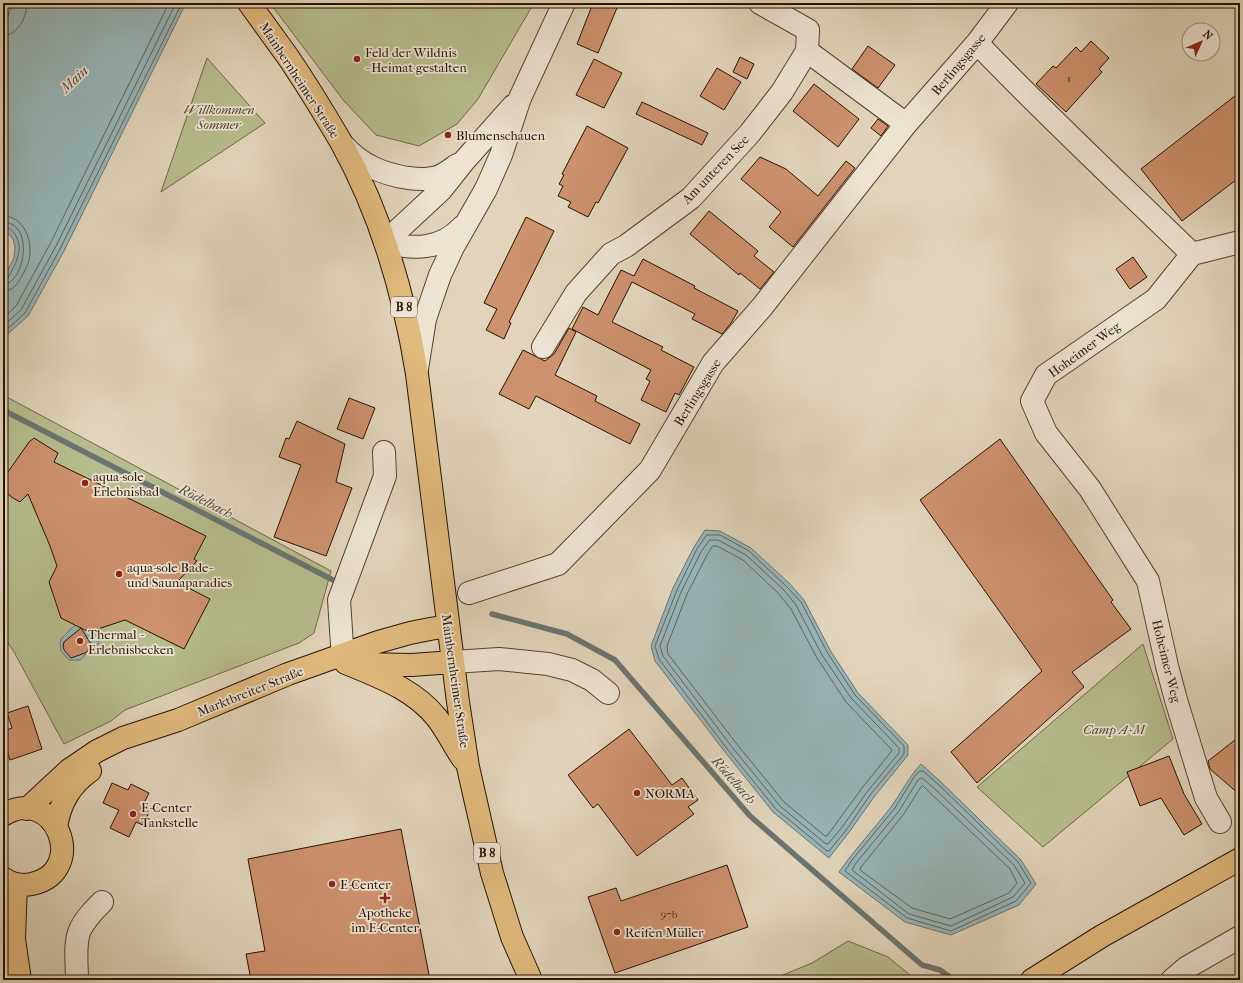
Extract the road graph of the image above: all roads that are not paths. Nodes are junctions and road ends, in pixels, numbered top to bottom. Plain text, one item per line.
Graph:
1 (564, 3) edge
2 (760, 3) edge
3 (1007, 3) edge
4 (254, 10) edge
5 (977, 43) junction
6 (807, 51) junction
7 (520, 98) junction
8 (906, 124) junction
9 (341, 143) junction
10 (464, 161) junction
11 (468, 220) junction
12 (385, 242) junction
13 (1240, 242) edge
14 (1192, 254) junction
15 (543, 346) dead end
16 (417, 374) junction
17 (384, 452) dead end
18 (469, 593) dead end
19 (448, 626) junction
20 (345, 659) junction
21 (453, 662) junction
22 (608, 692) dead end
23 (178, 720) junction
24 (468, 767) junction
25 (27, 809) junction
26 (3, 815) edge
27 (1220, 822) dead end
28 (56, 827) junction
29 (1240, 858) edge
30 (10, 881) edge
31 (102, 902) dead end
32 (1240, 937) edge
33 (20, 980) edge
34 (78, 980) edge
35 (531, 980) edge
36 (1032, 980) edge
37 (1172, 980) edge

1 - 7 street, Mainbernheimer Straße
2 - 6 street, Am unteren See
3 - 5 street, Berlingsgasse
4 - 9 main road, Mainbernheimer Straße / B 8
5 - 8 street, Berlingsgasse
5 - 14 street
6 - 8 street
6 - 15 street, Am unteren See
7 - 10 street, Mainbernheimer Straße
7 - 11 street, Mainbernheimer Straße
8 - 18 street, Berlingsgasse
9 - 10 street, Mainbernheimer Straße
9 - 12 main road, Mainbernheimer Straße / B 8
10 - 12 street, Mainbernheimer Straße
11 - 12 street, Mainbernheimer Straße
11 - 16 street, Mainbernheimer Straße
12 - 16 main road, Mainbernheimer Straße / B 8
13 - 14 street
14 - 27 street, Hoheimer Weg
16 - 19 main road, Mainbernheimer Straße / B 8
17 - 20 street
19 - 20 main road, Marktbreiter Straße
19 - 21 main road, Mainbernheimer Straße / B 8
20 - 21 main road
20 - 23 main road, Marktbreiter Straße
20 - 24 main road
21 - 22 street
21 - 24 main road, Mainbernheimer Straße / B 8
23 - 25 main road, Marktbreiter Straße
23 - 28 main road, Marktbreiter Straße
24 - 35 main road, Mainbernheimer Straße / B 8
25 - 26 main road
25 - 28 main road
28 - 30 main road
29 - 36 main road
30 - 33 main road
31 - 34 street
32 - 37 street

